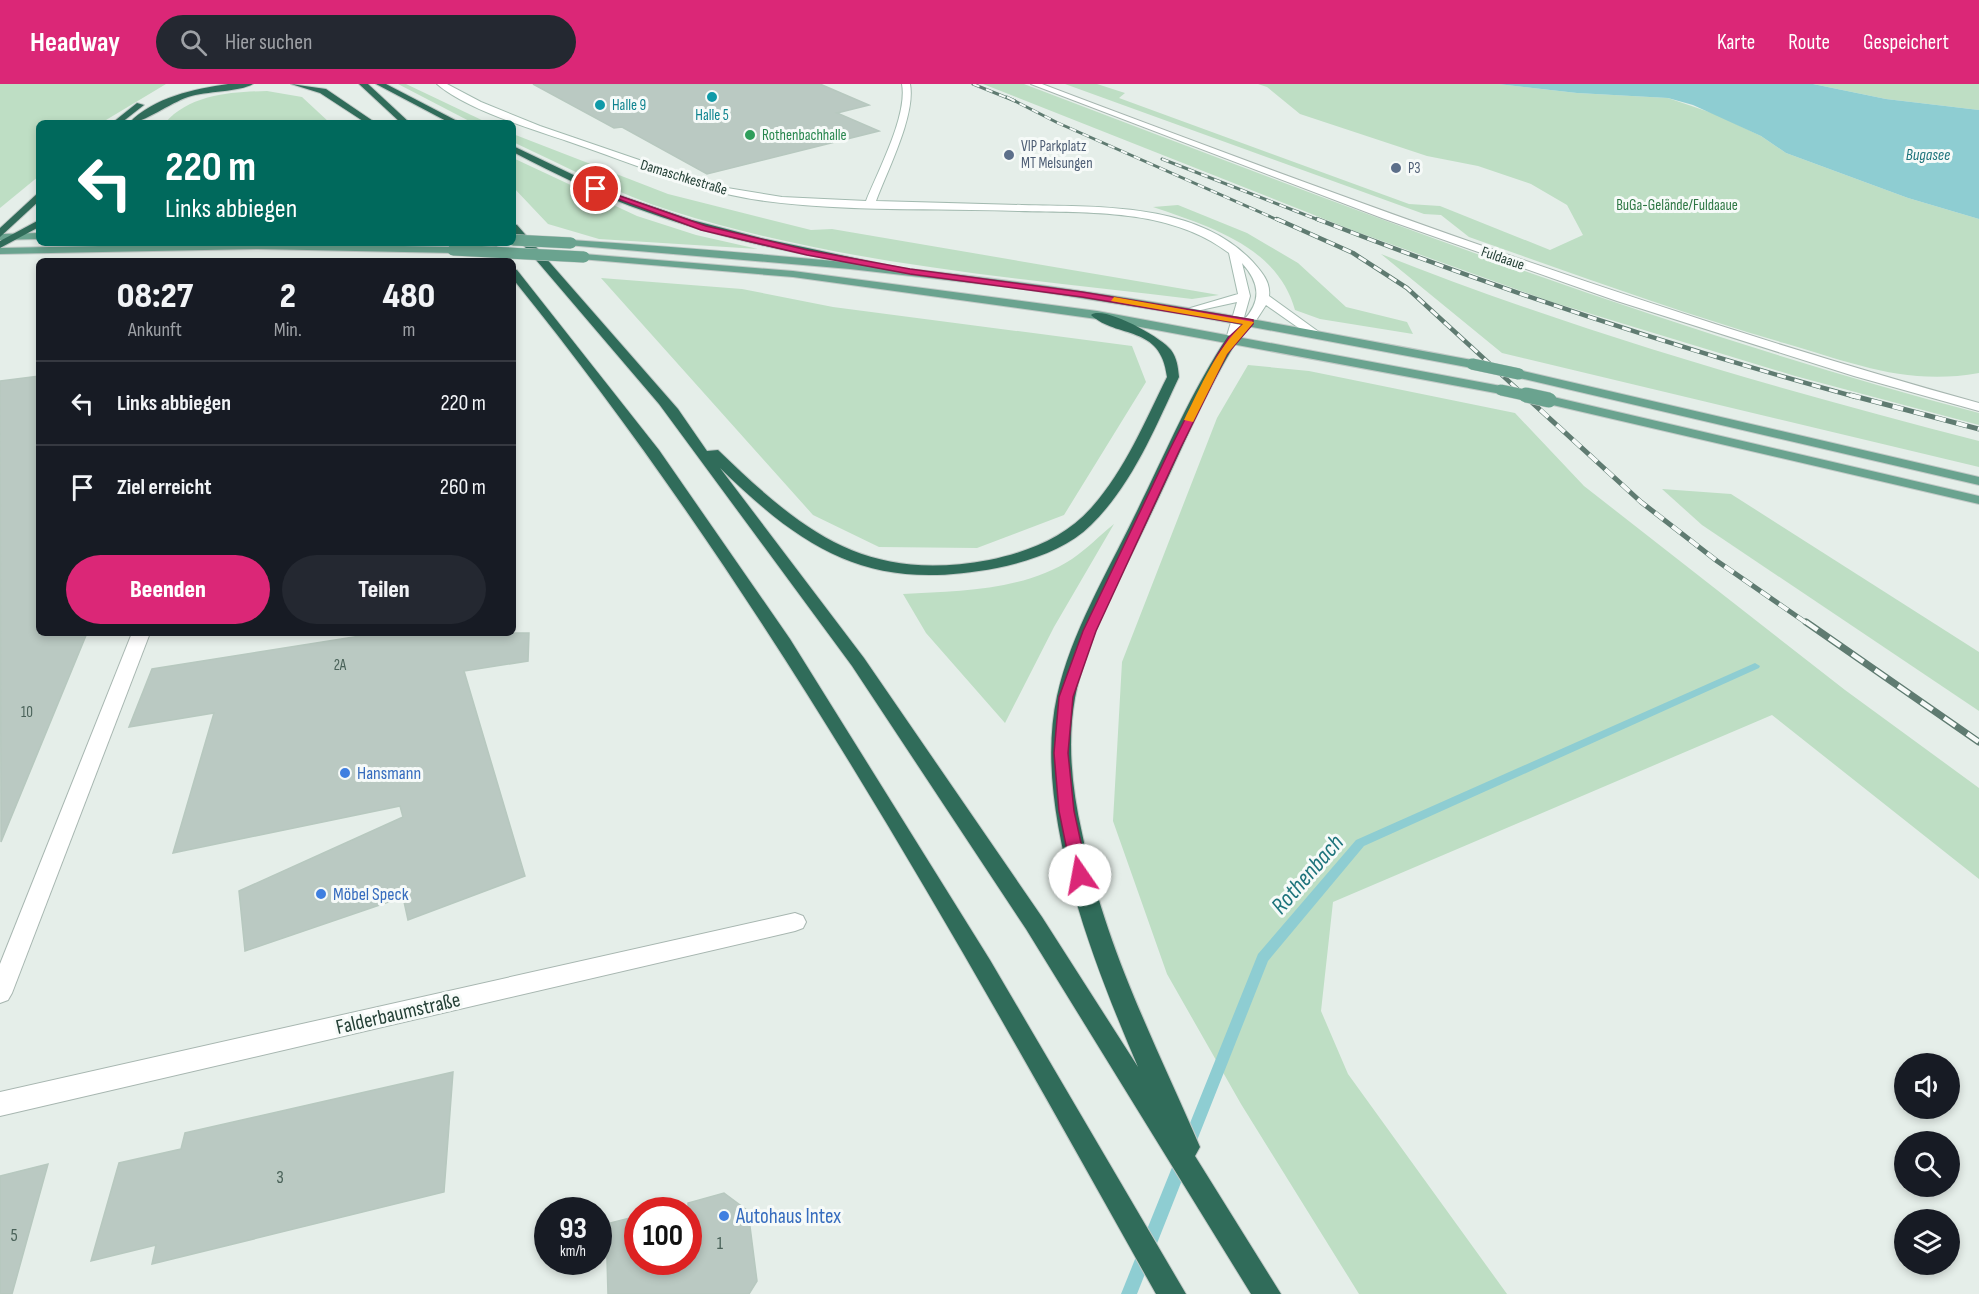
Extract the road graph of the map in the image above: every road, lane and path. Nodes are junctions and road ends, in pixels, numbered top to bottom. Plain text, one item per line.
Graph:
1 (249, 84) edge
2 (296, 84) edge
3 (363, 84) edge
4 (380, 84) edge
5 (441, 84) edge
6 (906, 84) edge
7 (1035, 84) edge
8 (343, 92) dead end
9 (147, 100) dead end
10 (120, 120) edge
11 (137, 120) edge
12 (368, 120) edge
13 (370, 120) edge
14 (403, 120) edge
15 (451, 120) edge
16 (516, 150) edge
17 (36, 198) edge
18 (36, 198) edge
19 (870, 204) junction
20 (0, 218) edge
21 (36, 225) edge
22 (516, 230) edge
23 (0, 235) edge
24 (17, 236) junction
25 (36, 236) edge
26 (516, 240) edge
27 (0, 244) edge
28 (491, 246) edge
29 (1233, 249) junction
30 (0, 251) edge
31 (501, 258) edge
32 (910, 272) junction
33 (516, 276) edge
34 (1244, 296) junction
35 (1265, 299) junction
36 (1191, 311) junction
37 (1096, 315) junction
38 (1240, 327) junction
39 (1317, 335) junction
40 (665, 404) junction
41 (1979, 407) edge
42 (1979, 481) edge
43 (1979, 500) edge
44 (140, 636) edge
45 (795, 922) dead end
46 (0, 993) edge
47 (0, 1104) edge
48 (1166, 1117) junction
49 (1172, 1294) edge
50 (1267, 1294) edge

1 - 11 highway
2 - 12 highway
3 - 14 highway
4 - 15 highway
5 - 19 street, Damaschkestraße
6 - 19 street
7 - 41 street, Fuldaaue
8 - 13 highway
9 - 10 highway
16 - 32 highway
17 - 20 highway
18 - 23 highway
19 - 29 street, Damaschkestraße
21 - 24 highway
22 - 40 highway
23 - 24 main road
24 - 25 main road
24 - 27 highway
26 - 32 main road, bridge
28 - 31 highway
29 - 34 street
29 - 35 street, Damaschkestraße
30 - 37 main road, bridge
32 - 36 main road
33 - 49 highway
34 - 36 street
34 - 38 street
35 - 38 street
35 - 39 street
36 - 38 main road
37 - 38 main road
37 - 40 highway
38 - 39 main road
38 - 43 main road, bridge
38 - 48 highway
39 - 42 main road, bridge
40 - 48 highway
44 - 46 street
45 - 47 street, Falderbaumstraße
48 - 50 highway

